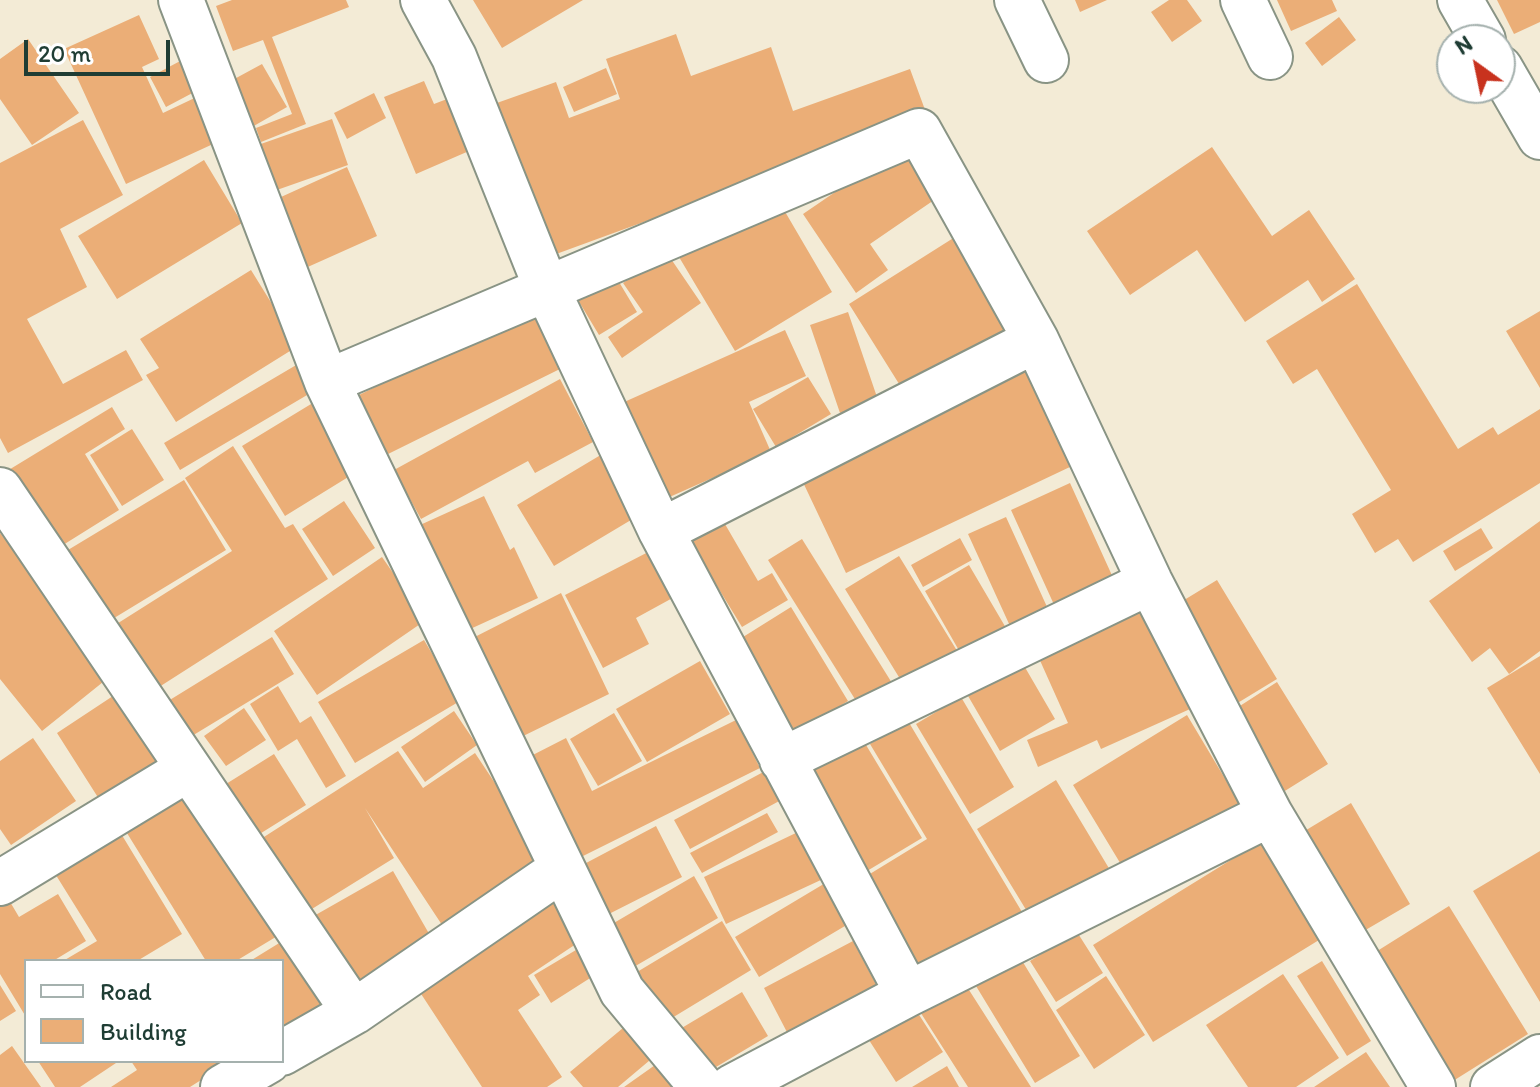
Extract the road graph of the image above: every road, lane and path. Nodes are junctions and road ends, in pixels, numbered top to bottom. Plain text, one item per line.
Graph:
1 (181, 0) edge
2 (423, 0) edge
3 (1017, 0) edge
4 (1243, 0) edge
5 (1460, 0) edge
6 (1474, 24) edge
7 (1270, 57) dead end
8 (1046, 60) dead end
9 (1516, 96) edge
10 (1540, 137) edge
11 (546, 287) junction
12 (1036, 340) junction
13 (327, 382) junction
14 (0, 490) edge
15 (661, 531) junction
16 (1150, 582) junction
17 (782, 760) junction
18 (188, 769) junction
19 (1270, 814) junction
20 (562, 869) junction
21 (0, 883) edge
22 (908, 994) junction
23 (354, 1012) junction
24 (284, 1055) edge
25 (1540, 1057) edge
26 (702, 1087) edge
27 (732, 1087) edge
28 (1433, 1087) edge
29 (1493, 1087) edge

1 - 13 street
2 - 11 street
3 - 8 street
4 - 7 street
5 - 6 street
9 - 10 street
11 - 12 street
11 - 13 street
11 - 15 street
12 - 15 street
12 - 16 street
13 - 20 street
14 - 18 street
15 - 17 street
16 - 17 street
16 - 19 street
17 - 22 street
18 - 21 street
18 - 23 street
19 - 22 street
19 - 28 street
20 - 23 street
20 - 26 street
22 - 27 street
23 - 24 street
25 - 29 street

